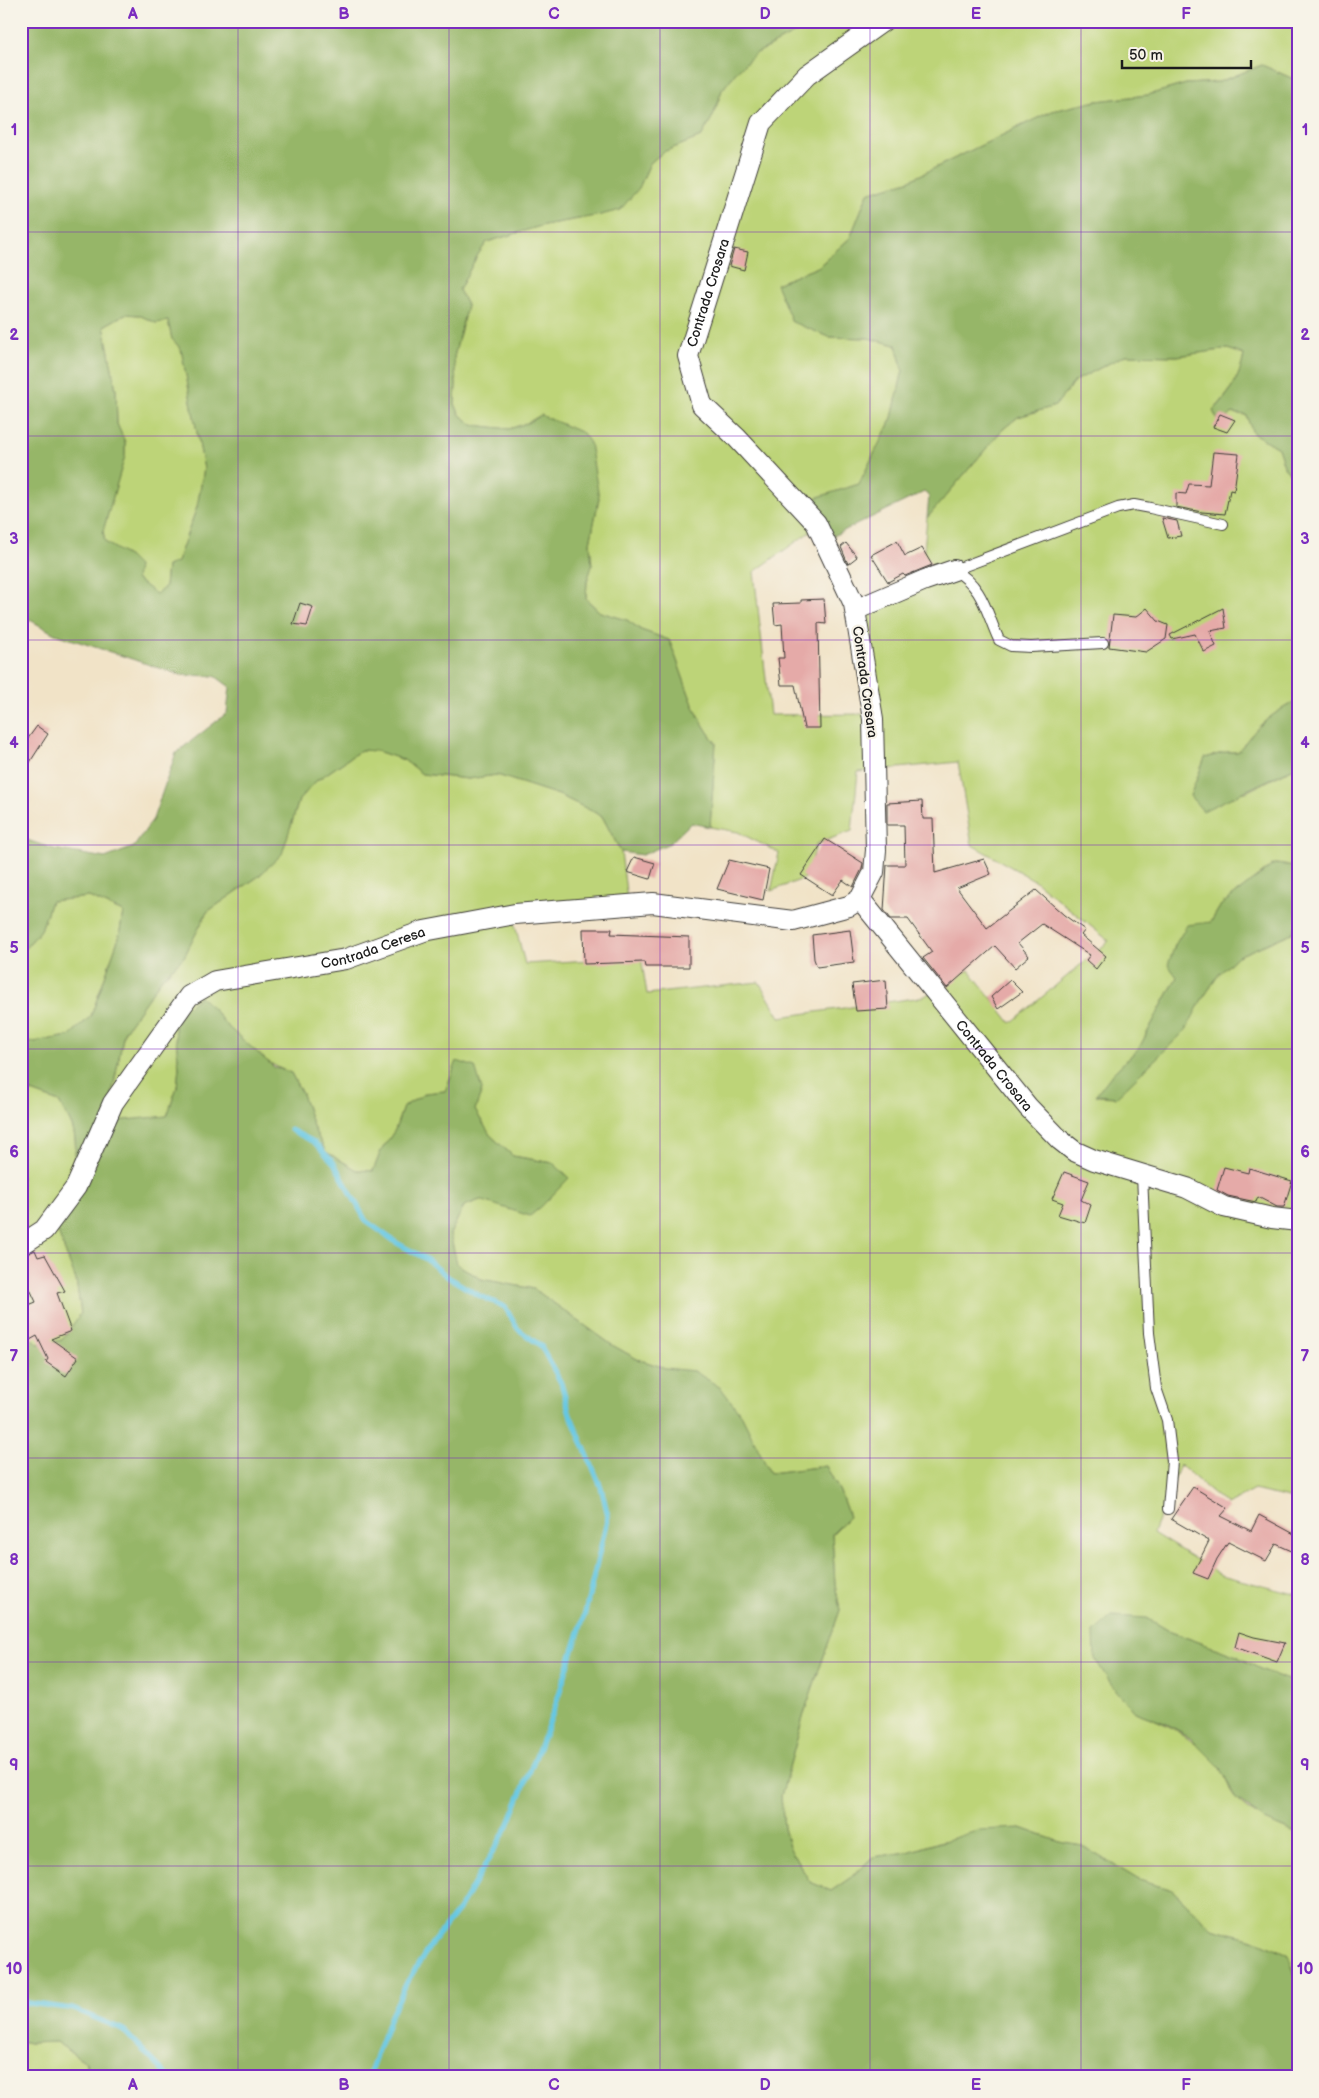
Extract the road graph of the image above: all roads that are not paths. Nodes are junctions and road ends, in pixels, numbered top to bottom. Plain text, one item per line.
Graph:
1 (883, 21) edge
2 (1223, 524) dead end
3 (954, 570) junction
4 (855, 610) junction
5 (1103, 643) dead end
6 (860, 899) junction
7 (1142, 1175) junction
8 (1298, 1221) edge
9 (21, 1245) edge
10 (1168, 1508) dead end

1 - 4 street, Contrada Crosara
2 - 3 lane
3 - 4 street
3 - 5 lane
4 - 6 street, Contrada Crosara
6 - 7 street, Contrada Crosara
6 - 9 street, Contrada Ceresa
7 - 8 street, Contrada Crosara
7 - 10 lane

